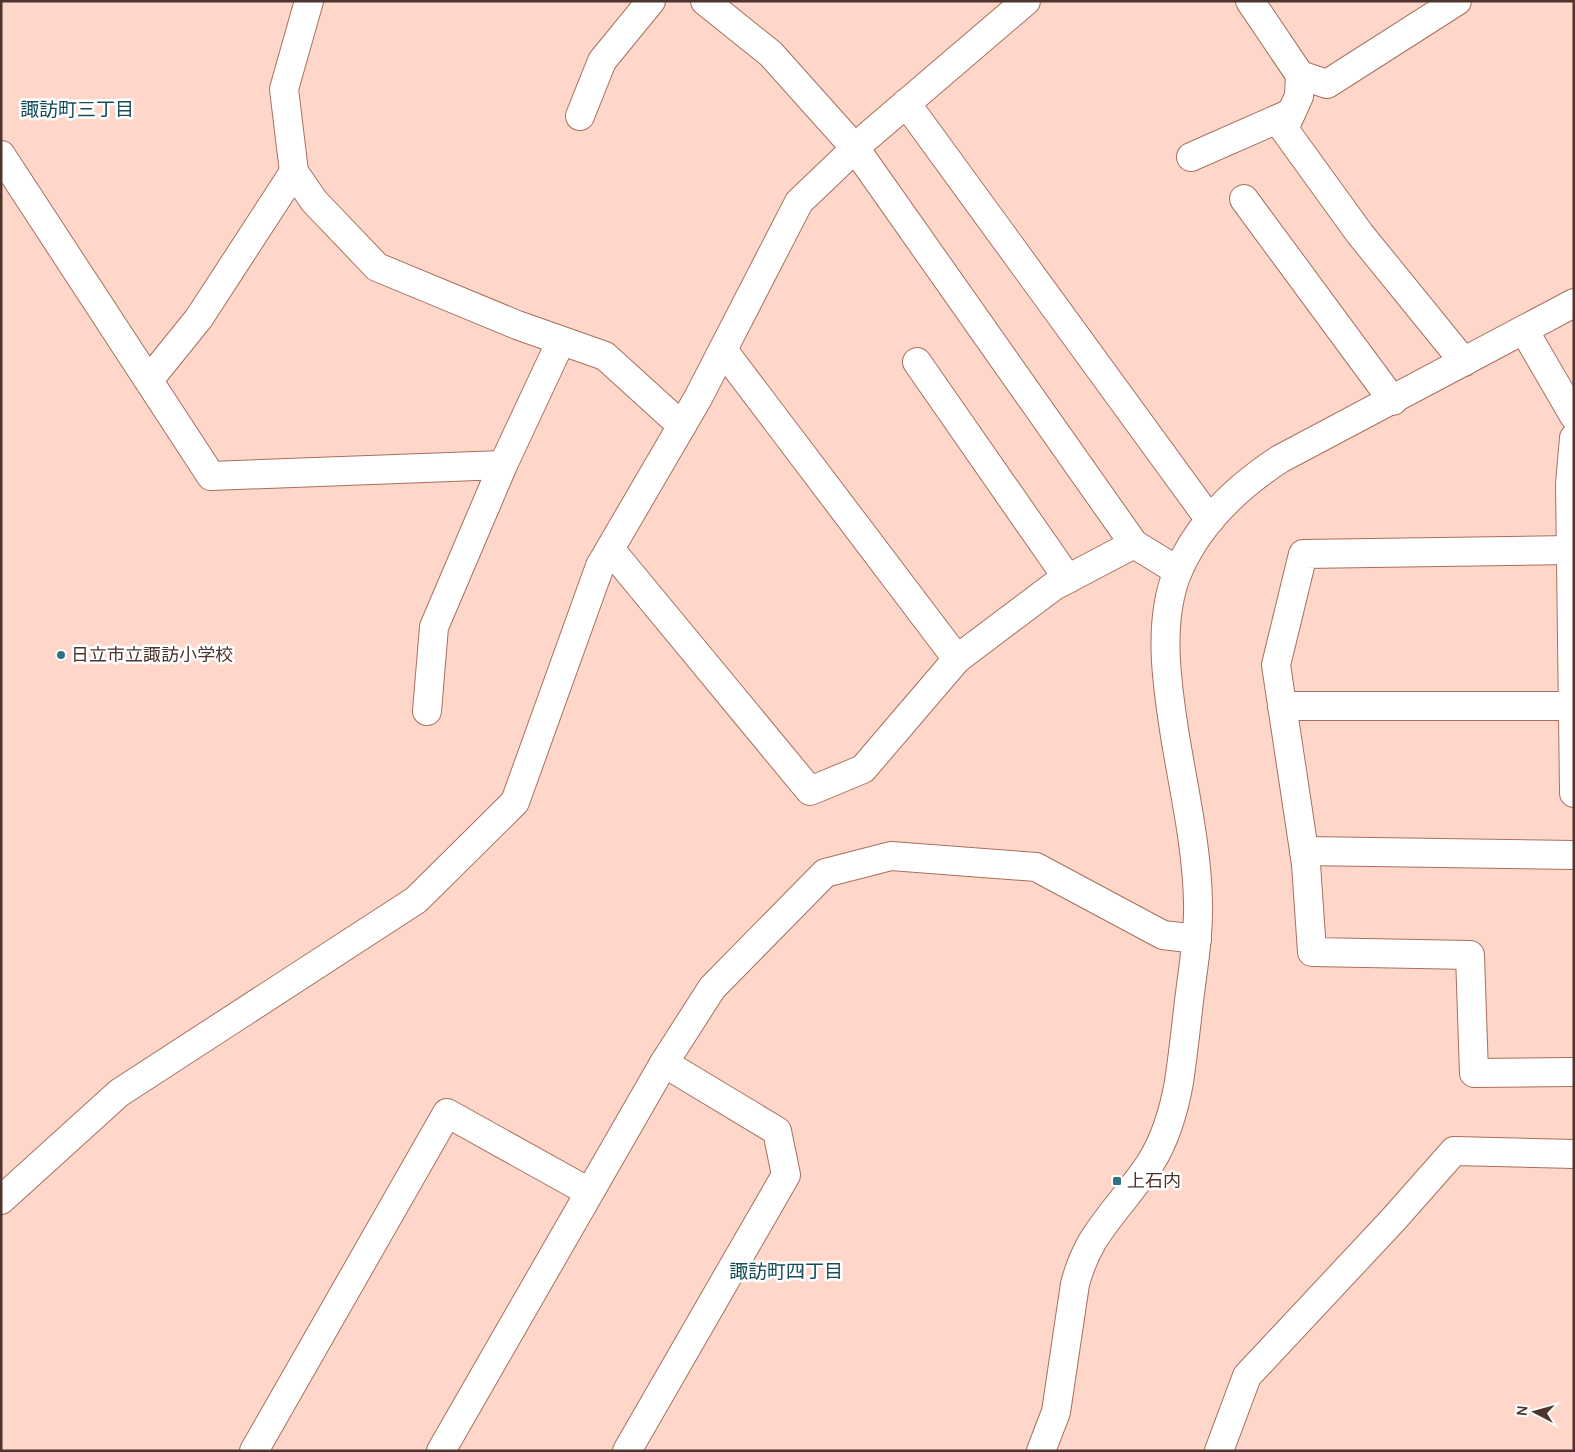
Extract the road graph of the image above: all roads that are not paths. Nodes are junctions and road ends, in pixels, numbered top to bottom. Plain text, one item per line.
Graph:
1 (651, 1) edge
2 (705, 1) edge
3 (1026, 1) edge
4 (1250, 1) edge
5 (1456, 1) edge
6 (306, 2) edge
7 (1300, 75) junction
8 (906, 104) junction
9 (1290, 113) junction
10 (580, 116) dead end
11 (855, 148) junction
12 (1, 155) edge
13 (1191, 157) dead end
14 (294, 172) junction
15 (1244, 199) dead end
16 (1574, 303) edge
17 (1524, 330) junction
18 (561, 341) junction
19 (723, 350) junction
20 (917, 362) dead end
21 (1464, 362) junction
22 (149, 380) junction
23 (1392, 401) junction
24 (1574, 416) edge
25 (682, 426) junction
26 (1574, 438) edge
27 (503, 465) junction
28 (1210, 520) junction
29 (1134, 544) junction
30 (610, 549) junction
31 (1570, 550) junction
32 (1178, 571) junction
33 (1068, 578) junction
34 (957, 659) junction
35 (1282, 706) junction
36 (1573, 706) edge
37 (427, 711) dead end
38 (1574, 793) edge
39 (1304, 851) junction
40 (1574, 855) edge
41 (1197, 939) junction
42 (664, 1063) junction
43 (1574, 1072) edge
44 (1574, 1154) edge
45 (589, 1192) junction
46 (1, 1200) edge
47 (254, 1451) edge
48 (441, 1451) edge
49 (627, 1451) edge
50 (1041, 1451) edge
51 (1219, 1451) edge

1 - 10 street
2 - 11 street
3 - 8 street
4 - 7 street
5 - 7 street
6 - 14 street
7 - 9 street
8 - 11 street
8 - 28 street
9 - 13 street
9 - 21 street
11 - 19 street
11 - 29 street
12 - 22 street
14 - 18 street
14 - 22 street
15 - 23 street
16 - 17 street
17 - 21 street
17 - 24 street
18 - 25 street
18 - 27 street
19 - 25 street
19 - 34 street
20 - 33 street
21 - 23 street
22 - 27 street
23 - 28 street
25 - 30 street
26 - 31 street
27 - 37 street
28 - 32 street
29 - 32 street
29 - 33 street
30 - 34 street
30 - 46 street
31 - 35 street
31 - 36 street
32 - 41 street
33 - 34 street
35 - 36 street
35 - 39 street
36 - 38 street
39 - 40 street
39 - 43 street
41 - 42 street
41 - 50 street
42 - 45 street
42 - 49 street
44 - 51 street
45 - 47 street
45 - 48 street

